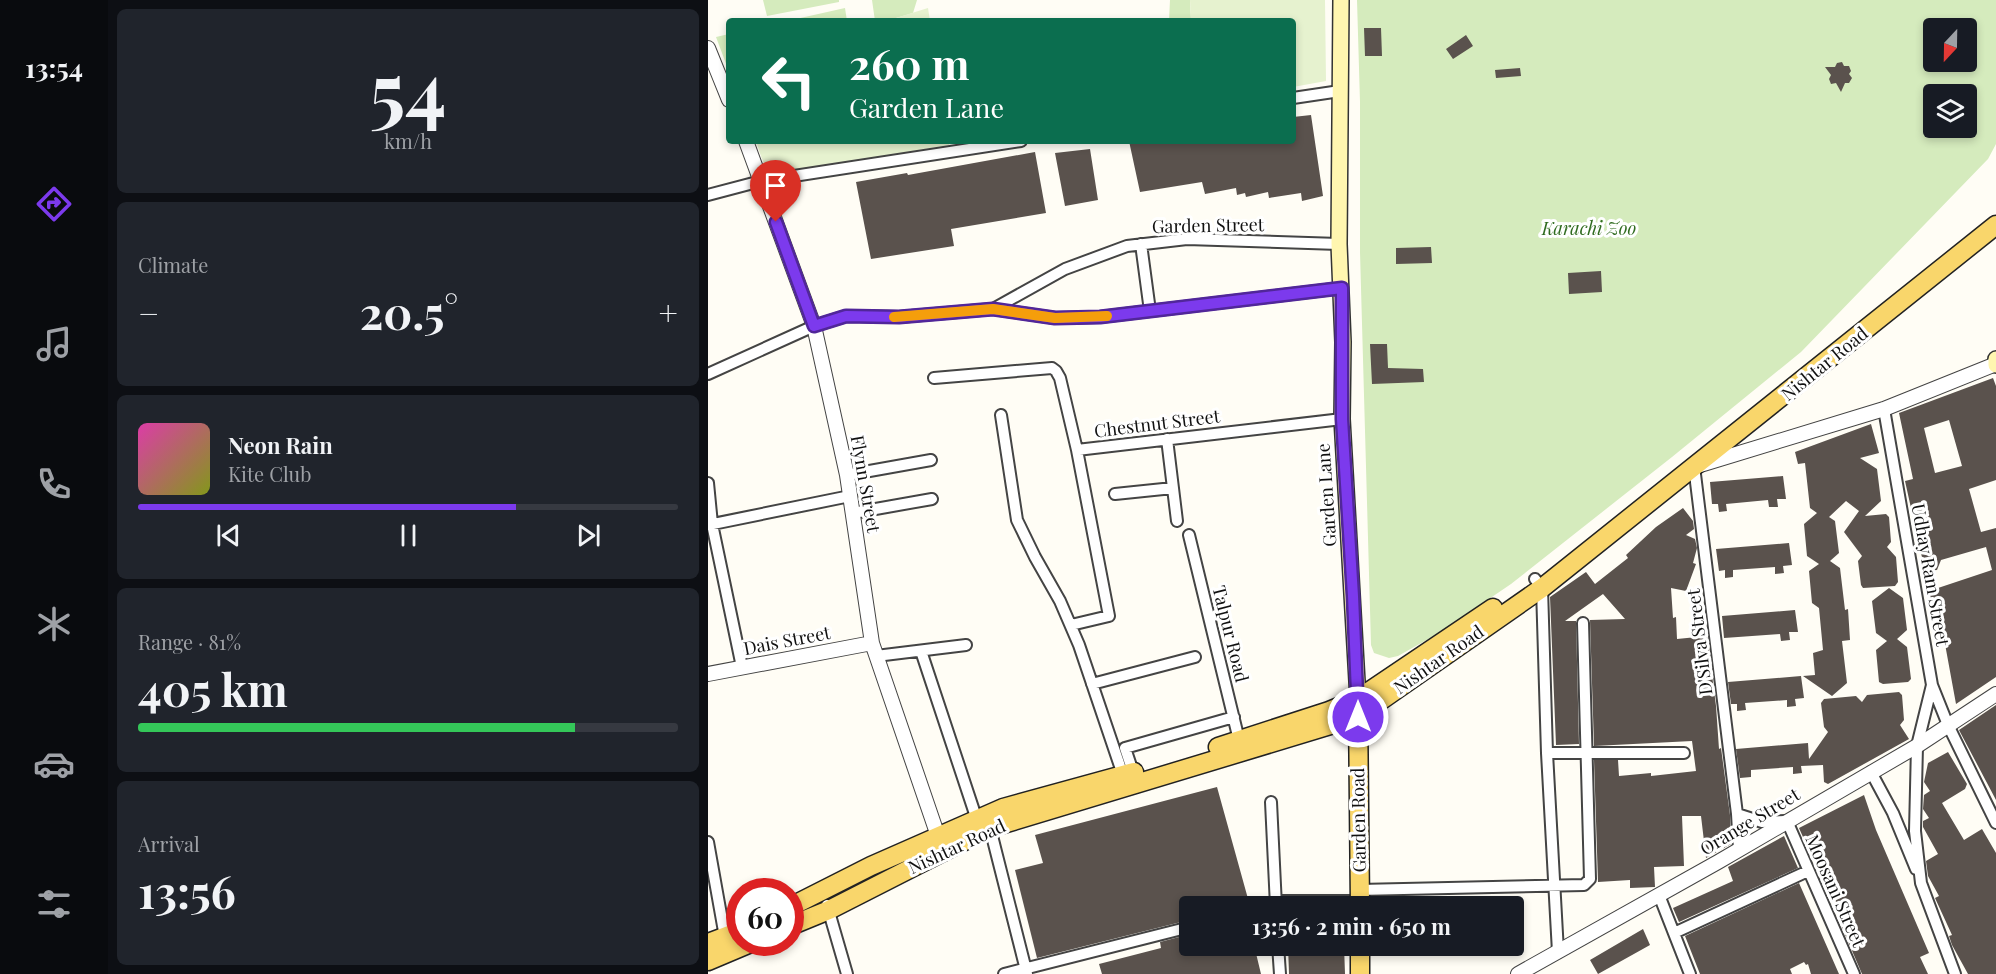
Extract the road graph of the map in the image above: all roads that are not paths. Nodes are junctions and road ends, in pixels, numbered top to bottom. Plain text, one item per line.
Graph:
1 (1341, 0) edge
2 (708, 48) edge
3 (1340, 91) junction
4 (726, 93) edge
5 (1296, 98) edge
6 (747, 144) edge
7 (1001, 144) edge
8 (761, 180) junction
9 (708, 195) edge
10 (1996, 211) edge
11 (1996, 225) edge
12 (1141, 244) junction
13 (1339, 244) junction
14 (1342, 288) junction
15 (993, 309) junction
16 (1150, 311) junction
17 (814, 326) junction
18 (1996, 359) edge
19 (1996, 365) edge
20 (708, 374) edge
21 (934, 378) dead end
22 (1884, 409) junction
23 (1001, 415) dead end
24 (1342, 419) junction
25 (1167, 439) junction
26 (1077, 450) junction
27 (931, 460) dead end
28 (1694, 466) junction
29 (847, 475) junction
30 (708, 483) edge
31 (1173, 488) junction
32 (1115, 494) dead end
33 (850, 496) junction
34 (932, 499) dead end
35 (853, 513) junction
36 (1177, 520) dead end
37 (710, 524) edge
38 (1189, 535) dead end
39 (1539, 584) junction
40 (1583, 623) dead end
41 (1071, 625) junction
42 (966, 645) dead end
43 (874, 650) junction
44 (921, 651) junction
45 (1195, 657) dead end
46 (742, 668) junction
47 (708, 674) edge
48 (1092, 684) junction
49 (1932, 685) junction
50 (1996, 694) edge
51 (1358, 708) junction
52 (1234, 717) junction
53 (1948, 725) junction
54 (1239, 740) junction
55 (1917, 746) junction
56 (1547, 753) junction
57 (1587, 753) junction
58 (1684, 753) dead end
59 (1871, 772) junction
60 (1128, 774) junction
61 (1271, 802) dead end
62 (1737, 814) junction
63 (984, 821) junction
64 (1787, 821) junction
65 (1996, 823) edge
66 (938, 836) junction
67 (708, 842) edge
68 (1739, 849) junction
69 (1808, 871) junction
70 (1921, 883) junction
71 (1554, 885) junction
72 (822, 891) junction
73 (1659, 895) junction
74 (1276, 896) edge
75 (1360, 896) edge
76 (1402, 896) edge
77 (804, 900) edge
78 (829, 910) junction
79 (804, 920) edge
80 (1179, 930) edge
81 (1674, 933) junction
82 (724, 937) edge
83 (1558, 952) junction
84 (726, 954) edge
85 (1279, 956) edge
86 (1360, 956) edge
87 (708, 962) edge
88 (1027, 971) edge
89 (848, 974) edge
90 (1004, 974) edge
91 (1280, 974) edge
92 (1360, 974) edge
93 (1518, 974) edge
94 (1690, 974) edge
95 (1854, 974) edge
96 (1955, 974) edge

1 - 3 main road, Garden Lane
2 - 4 street
3 - 5 street
3 - 13 main road, Garden Lane
6 - 8 street, Flynn Street
7 - 8 street
8 - 9 street
8 - 17 street, Flynn Street
10 - 39 main road, Nishtar Road
11 - 28 main road, Nishtar Road
12 - 13 street, Garden Street
12 - 15 street, Garden Street
12 - 16 street
13 - 14 main road, Garden Lane
14 - 16 street
14 - 24 main road, Garden Lane
15 - 16 street
15 - 17 street, Garden Street
17 - 20 street, Garden Street
17 - 29 street, Flynn Street
18 - 19 main road
19 - 22 street
21 - 26 street
22 - 28 street
22 - 49 street, Udhay Ram Street
23 - 41 street
24 - 25 street, Chestnut Street
24 - 51 main road, Garden Lane
25 - 26 street, Chestnut Street
25 - 31 street
26 - 41 street, Chestnut Street
27 - 29 street
28 - 39 main road, Nishtar Road
28 - 62 street, D'Silva Street
29 - 33 street, Flynn Street
30 - 37 street
31 - 32 street
31 - 36 street
33 - 35 street, Flynn Street
33 - 37 street
34 - 35 street
35 - 43 street, Flynn Street
37 - 46 street
38 - 52 street, Talpur Road
39 - 51 main road, Nishtar Road
39 - 56 street
40 - 57 street
41 - 48 street
42 - 44 street
43 - 44 street
43 - 46 street, Dais Street
43 - 66 street, Flynn Street
44 - 63 street
45 - 48 street
46 - 47 street, Dais Street
48 - 60 street
49 - 53 street
49 - 55 street, Udhay Ram Street
50 - 53 street, Orange Street
51 - 54 main road, Nishtar Road
51 - 63 main road, Nishtar Road
51 - 75 main road, Garden Road
52 - 54 street, Talpur Road
52 - 60 street
53 - 55 street, Orange Street
53 - 65 street
54 - 60 main road, Nishtar Road
55 - 59 street, Orange Street
55 - 70 street, Udhay Ram Street
56 - 57 street
56 - 71 street
57 - 58 street
57 - 71 street
59 - 64 street, Orange Street
59 - 70 street
60 - 63 main road, Nishtar Road
61 - 74 street
62 - 64 street
62 - 68 street, D'Silva Street
63 - 66 main road, Nishtar Road
63 - 78 main road, Nishtar Road
63 - 88 street
64 - 68 street, Orange Street
64 - 69 street, Moosani Street
66 - 72 main road, Nishtar Road
67 - 82 street
68 - 73 street, Orange Street
69 - 81 street
69 - 95 street, Moosani Street
70 - 96 street
71 - 76 street
71 - 83 street
72 - 77 main road, Nishtar Road
72 - 78 street
73 - 81 street
73 - 83 street, Orange Street
78 - 79 main road, Nishtar Road
78 - 89 street
80 - 88 street
81 - 94 street
83 - 93 street, Orange Street
84 - 87 main road
85 - 91 street
86 - 92 main road
88 - 90 street

